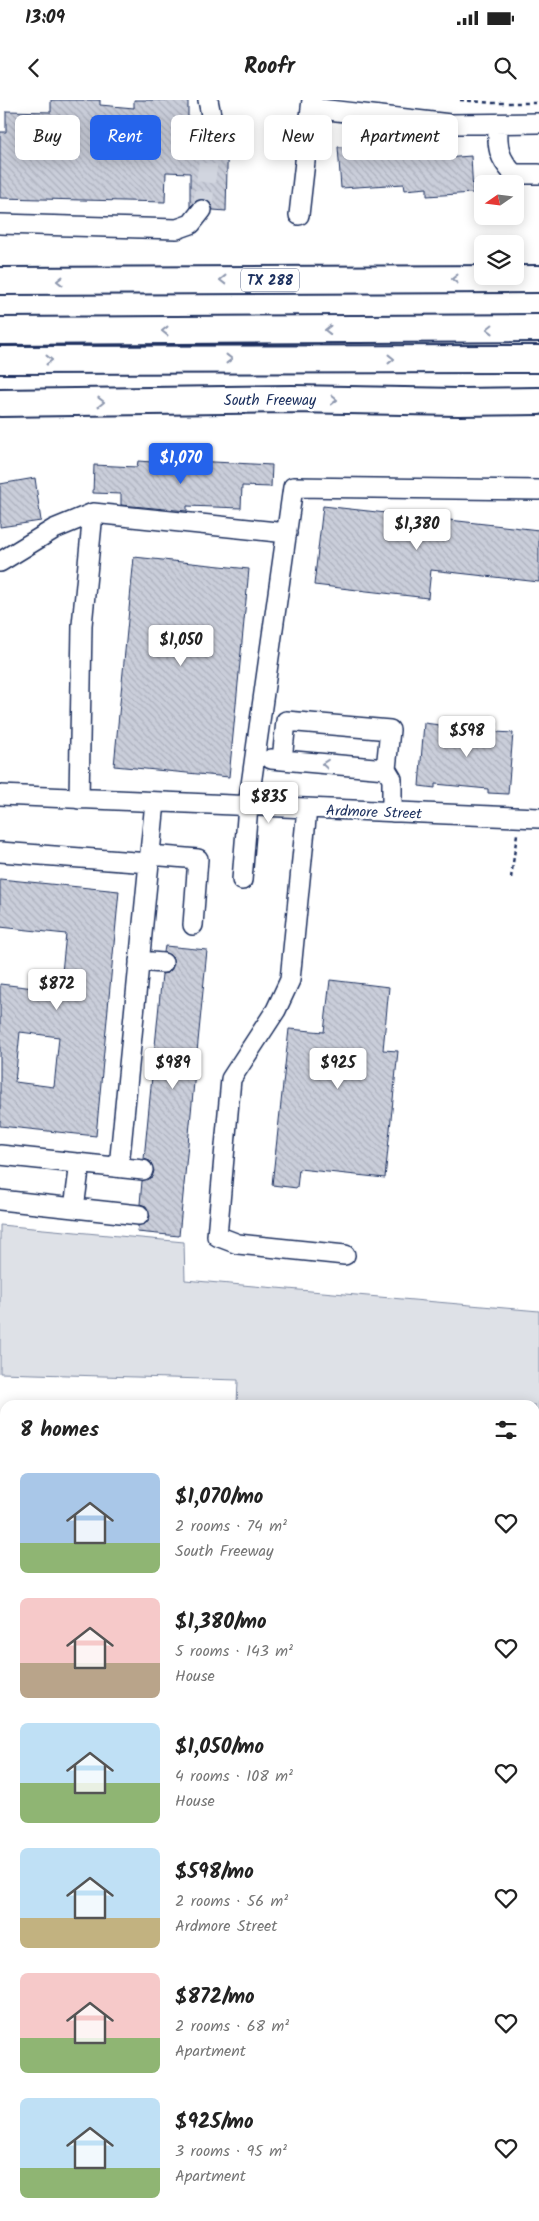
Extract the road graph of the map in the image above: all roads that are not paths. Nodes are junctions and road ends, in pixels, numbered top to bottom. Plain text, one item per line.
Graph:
1 (208, 100) edge
2 (312, 104) edge
3 (211, 115) tunnel mouth
4 (539, 123) edge
5 (498, 124) junction
6 (539, 174) edge
7 (202, 210) tunnel mouth
8 (299, 215) dead end
9 (0, 224) edge
10 (539, 279) edge
11 (0, 281) edge
12 (539, 328) edge
13 (0, 331) edge
14 (539, 359) edge
15 (0, 360) edge
16 (539, 401) edge
17 (459, 402) junction
18 (0, 403) edge
19 (539, 407) edge
20 (539, 490) edge
21 (92, 513) junction
22 (287, 533) junction
23 (0, 562) edge
24 (255, 757) junction
25 (282, 760) junction
26 (377, 768) junction
27 (0, 796) edge
28 (79, 799) junction
29 (155, 802) junction
30 (248, 806) junction
31 (306, 809) junction
32 (392, 812) junction
33 (539, 818) edge
34 (0, 852) edge
35 (149, 859) junction
36 (242, 880) dead end
37 (193, 925) dead end
38 (139, 961) junction
39 (163, 962) dead end
40 (0, 1155) edge
41 (80, 1163) junction
42 (119, 1167) junction
43 (143, 1170) dead end
44 (0, 1200) edge
45 (74, 1208) junction
46 (139, 1215) dead end
47 (344, 1255) dead end

1 - 3 street
2 - 5 street
2 - 8 street
4 - 5 street
5 - 6 street
7 - 9 street
10 -> 11 highway, TX 288
12 -> 13 highway
15 -> 14 highway
16 - 17 highway, South Freeway
18 -> 17 highway, South Freeway
17 - 19 highway
20 - 22 street
21 - 22 street
21 - 23 street
21 - 28 street
22 - 24 street
24 - 25 street
24 - 30 street
26 -> 25 street
25 - 26 street
26 - 32 street
27 - 28 street, Ardmore Street
28 - 29 street, Ardmore Street
29 - 30 street, Ardmore Street
29 - 35 street
30 - 31 street, Ardmore Street
30 - 36 street
31 - 32 street, Ardmore Street
31 - 47 street
32 - 33 street, Ardmore Street
34 - 35 street
35 - 37 street
35 - 38 street
38 - 39 street
38 - 42 street
40 - 41 street
41 - 42 street
41 - 45 street
42 - 43 street
44 - 45 street
45 - 46 street

